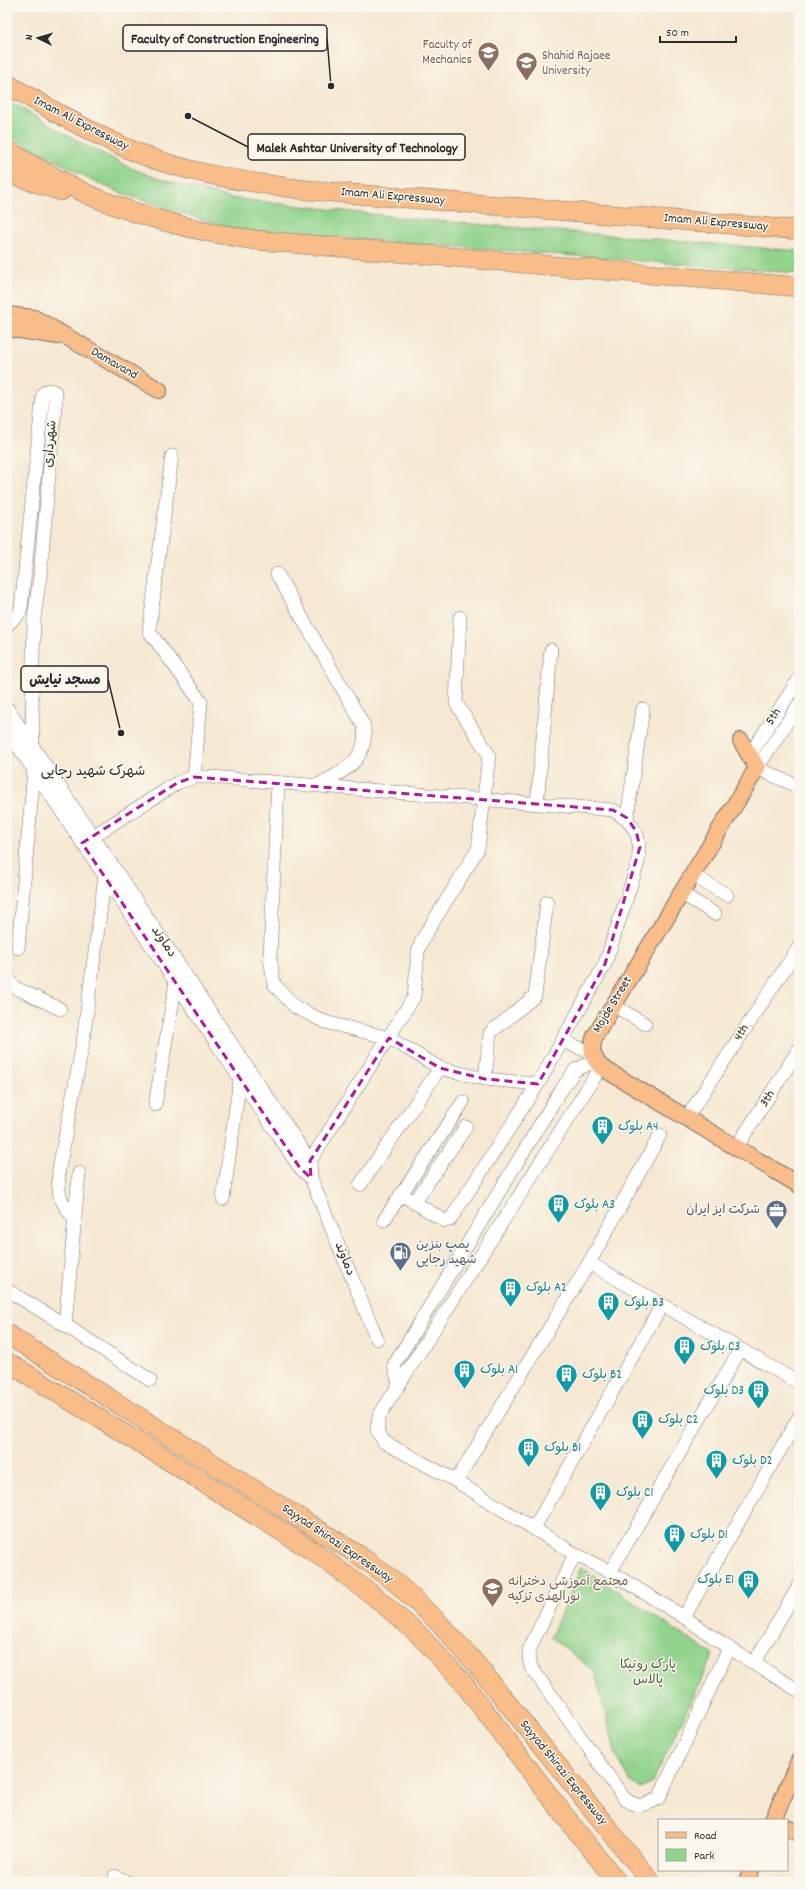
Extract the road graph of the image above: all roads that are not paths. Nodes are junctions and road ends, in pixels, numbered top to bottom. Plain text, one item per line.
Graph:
1 (7, 71) edge
2 (7, 84) edge
3 (56, 113) junction
4 (7, 150) edge
5 (7, 173) edge
6 (96, 198) junction
7 (799, 230) edge
8 (799, 287) edge
9 (7, 315) edge
10 (7, 328) edge
11 (69, 338) junction
12 (159, 390) dead end
13 (172, 456) dead end
14 (25, 574) junction
15 (277, 574) dead end
16 (40, 576) junction
17 (18, 615) junction
18 (460, 617) dead end
19 (34, 618) junction
20 (7, 625) edge
21 (551, 650) dead end
22 (799, 679) edge
23 (799, 704) edge
24 (7, 708) edge
25 (642, 710) dead end
26 (7, 730) edge
27 (741, 741) dead end
28 (33, 747) junction
29 (753, 762) junction
30 (34, 770) junction
31 (194, 777) junction
32 (278, 782) junction
33 (318, 785) junction
34 (799, 787) edge
35 (484, 799) junction
36 (537, 803) junction
37 (627, 818) junction
38 (88, 840) junction
39 (110, 872) junction
40 (692, 875) junction
41 (681, 893) junction
42 (727, 895) dead end
43 (547, 902) dead end
44 (715, 914) dead end
45 (799, 947) edge
46 (18, 948) dead end
47 (7, 978) edge
48 (181, 979) junction
49 (614, 1005) junction
50 (60, 1009) dead end
51 (645, 1024) dead end
52 (389, 1038) junction
53 (562, 1041) junction
54 (799, 1049) edge
55 (596, 1060) junction
56 (440, 1068) junction
57 (240, 1079) junction
58 (485, 1079) junction
59 (538, 1084) junction
60 (463, 1102) dead end
61 (155, 1105) dead end
62 (686, 1119) junction
63 (466, 1127) dead end
64 (660, 1135) dead end
65 (736, 1148) junction
66 (310, 1161) junction
67 (79, 1173) dead end
68 (312, 1178) junction
69 (360, 1185) dead end
70 (799, 1185) edge
71 (401, 1194) junction
72 (223, 1199) dead end
73 (414, 1203) junction
74 (74, 1220) junction
75 (384, 1220) dead end
76 (589, 1262) junction
77 (7, 1290) edge
78 (662, 1305) junction
79 (65, 1325) junction
80 (7, 1334) edge
81 (377, 1339) dead end
82 (740, 1350) junction
83 (7, 1362) edge
84 (150, 1380) dead end
85 (799, 1383) edge
86 (398, 1385) junction
87 (799, 1417) edge
88 (456, 1481) junction
89 (534, 1528) junction
90 (575, 1554) junction
91 (610, 1572) junction
92 (799, 1586) edge
93 (684, 1617) junction
94 (729, 1648) junction
95 (754, 1663) junction
96 (799, 1691) edge
97 (799, 1761) edge
98 (561, 1811) junction
99 (773, 1819) edge
100 (788, 1828) edge
101 (799, 1833) edge
102 (751, 1871) edge
103 (603, 1882) edge
104 (617, 1882) edge
105 (651, 1882) edge
106 (747, 1882) edge

1 - 3 highway
2 - 3 highway, Imam Ali Expressway
3 - 7 highway, Imam Ali Expressway
4 - 6 highway
5 - 6 highway
6 - 8 highway
9 - 11 main road, Damavand
10 - 11 main road, Damavand
11 - 12 main road, Damavand
13 - 31 street
14 - 16 street
14 - 16 street, شهرداری
14 - 17 street, شهرداری
15 - 33 street
16 - 19 street, شهرداری
17 - 19 street
17 - 20 street
18 - 35 street
19 - 28 street, شهرداری
21 - 36 street
22 - 29 street, 5th
23 - 29 street, 5th
24 - 28 street, دماوند
25 - 37 street
26 - 30 street, دماوند
27 - 29 main road
28 - 38 street, دماوند
29 - 34 street
29 - 40 main road, Mojde Street
30 - 38 street, دماوند
30 - 46 street
31 - 32 street
31 - 38 street
32 - 33 street
32 - 52 street
33 - 35 street
35 - 36 street
35 - 52 street
36 - 37 street
37 - 53 street
38 - 39 street, دماوند
39 - 48 street, دماوند
39 - 74 street
40 - 41 main road, Mojde Street
40 - 42 street
41 - 44 street
41 - 49 main road, Mojde Street
43 - 58 street
45 - 62 street, 4th
47 - 50 street
48 - 57 street, دماوند
48 - 61 street
48 - 66 street, دماوند
49 - 51 street
49 - 55 main road, Mojde Street
52 - 56 street
52 - 66 street
53 - 55 street
53 - 59 street
54 - 65 street, 3th
55 - 62 main road
55 - 86 street
55 - 86 street
56 - 58 street
56 - 69 street
57 - 68 street, دماوند
57 - 72 street
58 - 59 street
59 - 73 street
60 - 71 street
62 - 65 main road
63 - 73 street
64 - 76 street
65 - 70 main road
66 - 68 street, دماوند
67 - 74 street
68 - 81 street, دماوند
71 - 73 street
71 - 75 street
74 - 79 street
76 - 78 street
76 - 88 street
77 - 79 street
78 - 82 street
78 - 89 street
79 - 84 street
80 - 105 highway, Sayyad Shirazi Expressway
82 - 85 street
82 - 91 street
83 - 98 highway, Sayyad Shirazi Expressway
86 - 88 street
87 - 93 street
88 - 89 street
89 - 90 street
90 - 91 street
90 - 94 street
91 - 93 street
92 - 95 street
93 - 94 street
94 - 95 street
95 - 96 street
97 - 99 main road
98 - 103 highway
98 - 104 highway, Sayyad Shirazi Expressway
100 - 101 main road
102 - 106 main road

